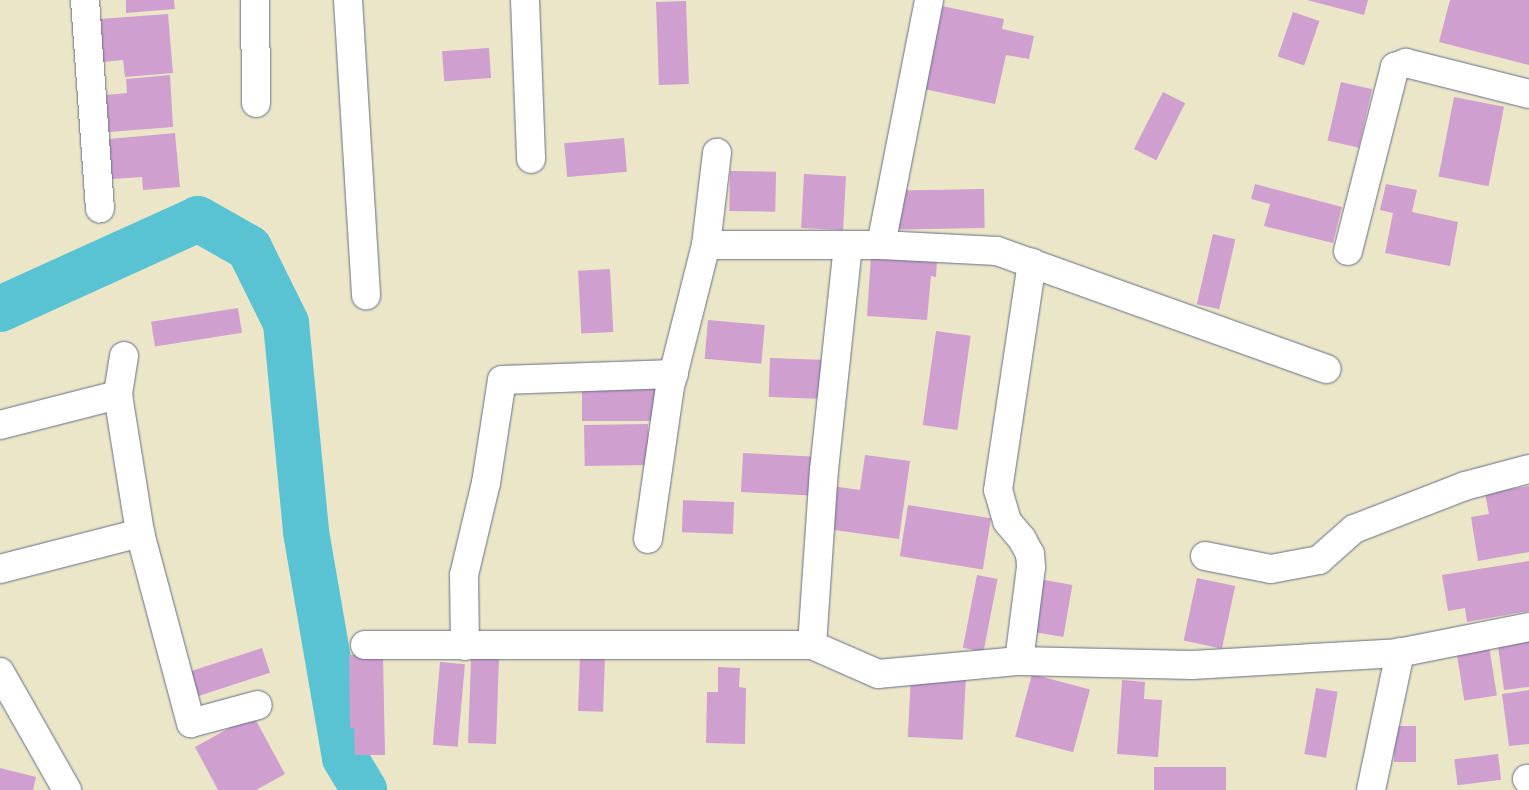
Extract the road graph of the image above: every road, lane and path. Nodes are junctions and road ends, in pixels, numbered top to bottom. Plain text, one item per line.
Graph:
1 (84, 0) edge
2 (255, 0) edge
3 (348, 0) edge
4 (525, 0) edge
5 (929, 0) edge
6 (1529, 94) edge
7 (256, 103) dead end
8 (717, 153) dead end
9 (531, 159) dead end
10 (100, 208) dead end
11 (706, 245) junction
12 (848, 245) junction
13 (881, 245) junction
14 (1348, 251) dead end
15 (1032, 264) junction
16 (366, 295) dead end
17 (124, 356) dead end
18 (1327, 369) dead end
19 (674, 374) junction
20 (118, 395) junction
21 (0, 425) edge
22 (1529, 469) edge
23 (140, 533) junction
24 (648, 540) dead end
25 (1205, 556) dead end
26 (0, 569) edge
27 (1529, 627) edge
28 (365, 645) dead end
29 (812, 645) junction
30 (465, 646) junction
31 (1400, 652) junction
32 (1019, 661) junction
33 (0, 672) edge
34 (258, 705) dead end
35 (67, 790) edge
36 (1371, 790) edge

1 - 10 street
2 - 7 street
3 - 16 street
4 - 9 street
5 - 13 street
6 - 14 street
8 - 11 street
11 - 12 street
11 - 19 street
12 - 13 street
12 - 29 street
13 - 15 street
15 - 18 street
15 - 32 street
17 - 20 street
19 - 24 street
19 - 30 street
20 - 21 street
20 - 23 street
22 - 25 street
23 - 26 street
23 - 34 street
27 - 31 street
28 - 30 street
29 - 30 street
29 - 32 street
31 - 32 street
31 - 36 street
33 - 35 street

